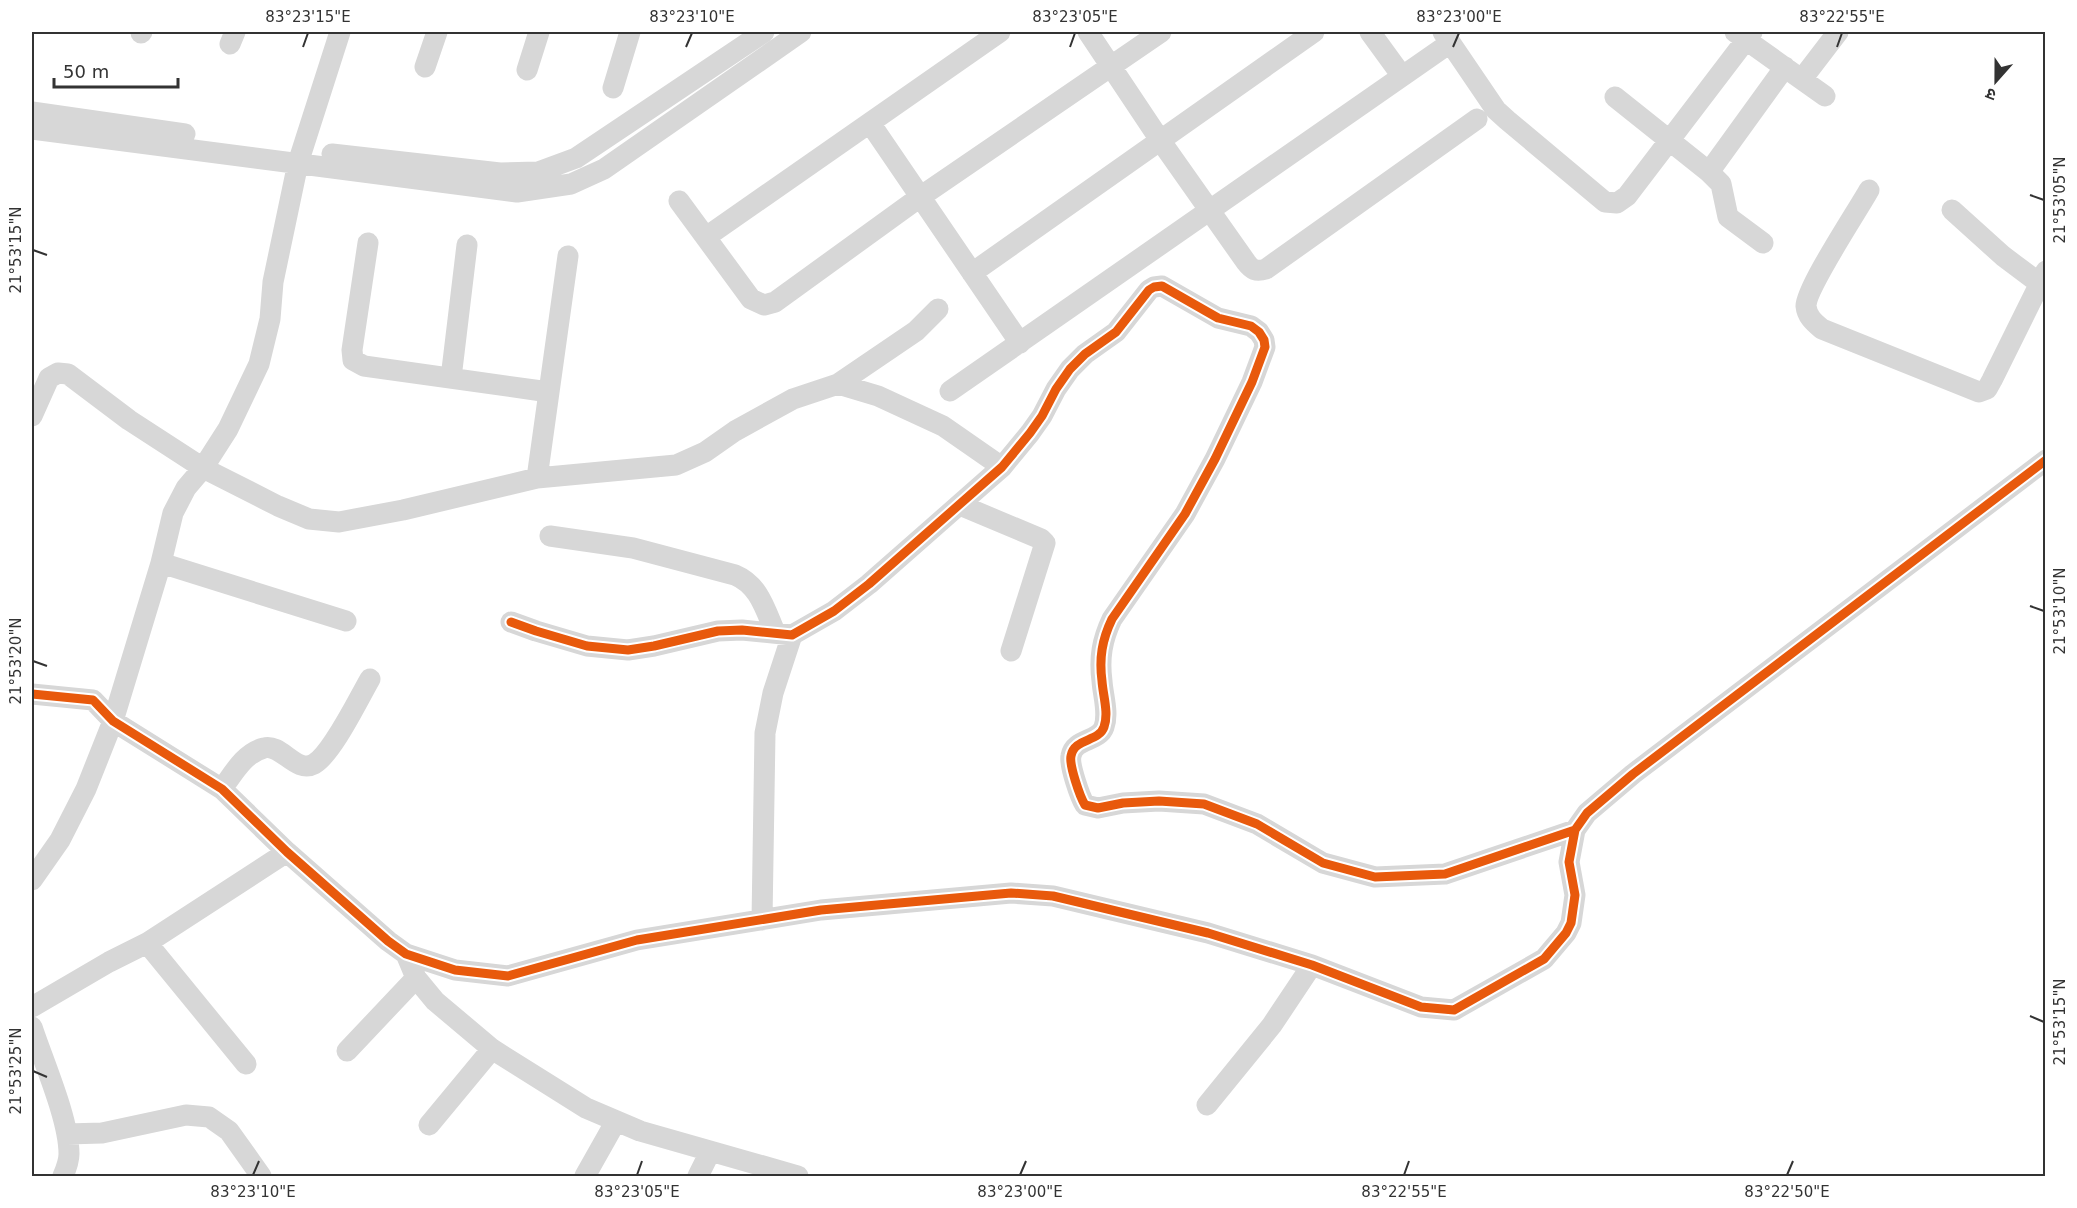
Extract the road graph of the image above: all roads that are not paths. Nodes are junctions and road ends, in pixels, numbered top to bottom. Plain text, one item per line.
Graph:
1 (340, 32) edge
2 (437, 32) edge
3 (539, 32) edge
4 (630, 32) edge
5 (764, 32) edge
6 (801, 32) edge
7 (1000, 32) edge
8 (1088, 32) edge
9 (1161, 32) edge
10 (1314, 32) edge
11 (1370, 32) edge
12 (1838, 32) edge
13 (1744, 34) edge
14 (1446, 37) edge
15 (425, 67) dead end
16 (1112, 67) junction
17 (527, 70) dead end
18 (1793, 73) junction
19 (1402, 76) junction
20 (613, 88) dead end
21 (1825, 96) dead end
22 (1615, 97) dead end
23 (32, 112) edge
24 (1477, 119) dead end
25 (870, 123) junction
26 (32, 129) edge
27 (1160, 140) junction
28 (1669, 141) junction
29 (301, 156) junction
30 (1709, 172) junction
31 (1869, 190) dead end
32 (920, 197) junction
33 (679, 201) dead end
34 (1211, 210) junction
35 (1952, 210) dead end
36 (706, 237) junction
37 (368, 243) dead end
38 (1763, 243) dead end
39 (467, 245) dead end
40 (568, 256) dead end
41 (972, 273) junction
42 (2042, 277) edge
43 (938, 309) dead end
44 (1020, 343) junction
45 (451, 378) junction
46 (838, 384) junction
47 (950, 391) dead end
48 (549, 392) junction
49 (32, 416) edge
50 (2046, 460) edge
51 (1002, 466) junction
52 (203, 468) junction
53 (537, 478) junction
54 (960, 505) junction
55 (550, 536) dead end
56 (161, 563) junction
57 (346, 621) dead end
58 (511, 622) dead end
59 (783, 633) junction
60 (1011, 651) dead end
61 (370, 679) dead end
62 (32, 694) edge
63 (113, 721) junction
64 (222, 789) junction
65 (1575, 830) junction
66 (287, 852) junction
67 (32, 880) edge
68 (762, 920) junction
69 (147, 943) junction
70 (406, 954) junction
71 (1312, 965) junction
72 (416, 978) junction
73 (32, 1007) edge
74 (32, 1027) edge
75 (492, 1049) junction
76 (347, 1051) dead end
77 (246, 1064) dead end
78 (1207, 1105) dead end
79 (616, 1121) junction
80 (429, 1125) dead end
81 (67, 1134) junction
82 (710, 1152) junction
83 (63, 1176) edge
84 (261, 1176) edge
85 (585, 1176) edge
86 (698, 1176) edge
87 (794, 1176) edge

1 - 29 street
2 - 15 street
3 - 17 street
4 - 20 street
5 - 29 street
6 - 29 street
7 - 25 street
8 - 16 street
9 - 16 street
10 - 27 street
11 - 19 street
12 - 18 street
13 - 18 street
13 - 28 street
14 - 19 street
14 - 28 street
16 - 27 street
16 - 32 street
18 - 21 street
18 - 30 street
19 - 34 street
22 - 28 street
23 - 29 street
24 - 34 street
25 - 32 street
25 - 36 street
26 - 29 street
27 - 34 street
27 - 41 street
28 - 30 street
29 - 52 street
30 - 38 street
31 - 42 street
32 - 36 street
32 - 41 street
33 - 36 street
34 - 44 street
35 - 42 street
37 - 45 street
39 - 45 street
40 - 48 street
41 - 44 street
43 - 46 street
44 - 47 street
45 - 48 street
46 - 51 street
46 - 53 street
48 - 53 street
49 - 52 street
50 - 65 street
51 - 54 street
51 - 65 street
52 - 53 street
52 - 56 street
54 - 59 street
54 - 60 street
55 - 59 street
56 - 57 street
56 - 63 street
58 - 59 street
59 - 68 street
61 - 64 street
62 - 63 street
63 - 64 street
63 - 67 street
64 - 66 street
65 - 71 street
66 - 69 street
66 - 70 street
68 - 70 street
68 - 71 street
69 - 73 street
69 - 77 street
70 - 72 street
71 - 78 street
72 - 75 street
72 - 76 street
74 - 81 street
75 - 79 street
75 - 80 street
79 - 82 street
79 - 85 street
81 - 83 street
81 - 84 street
82 - 86 street
82 - 87 street

